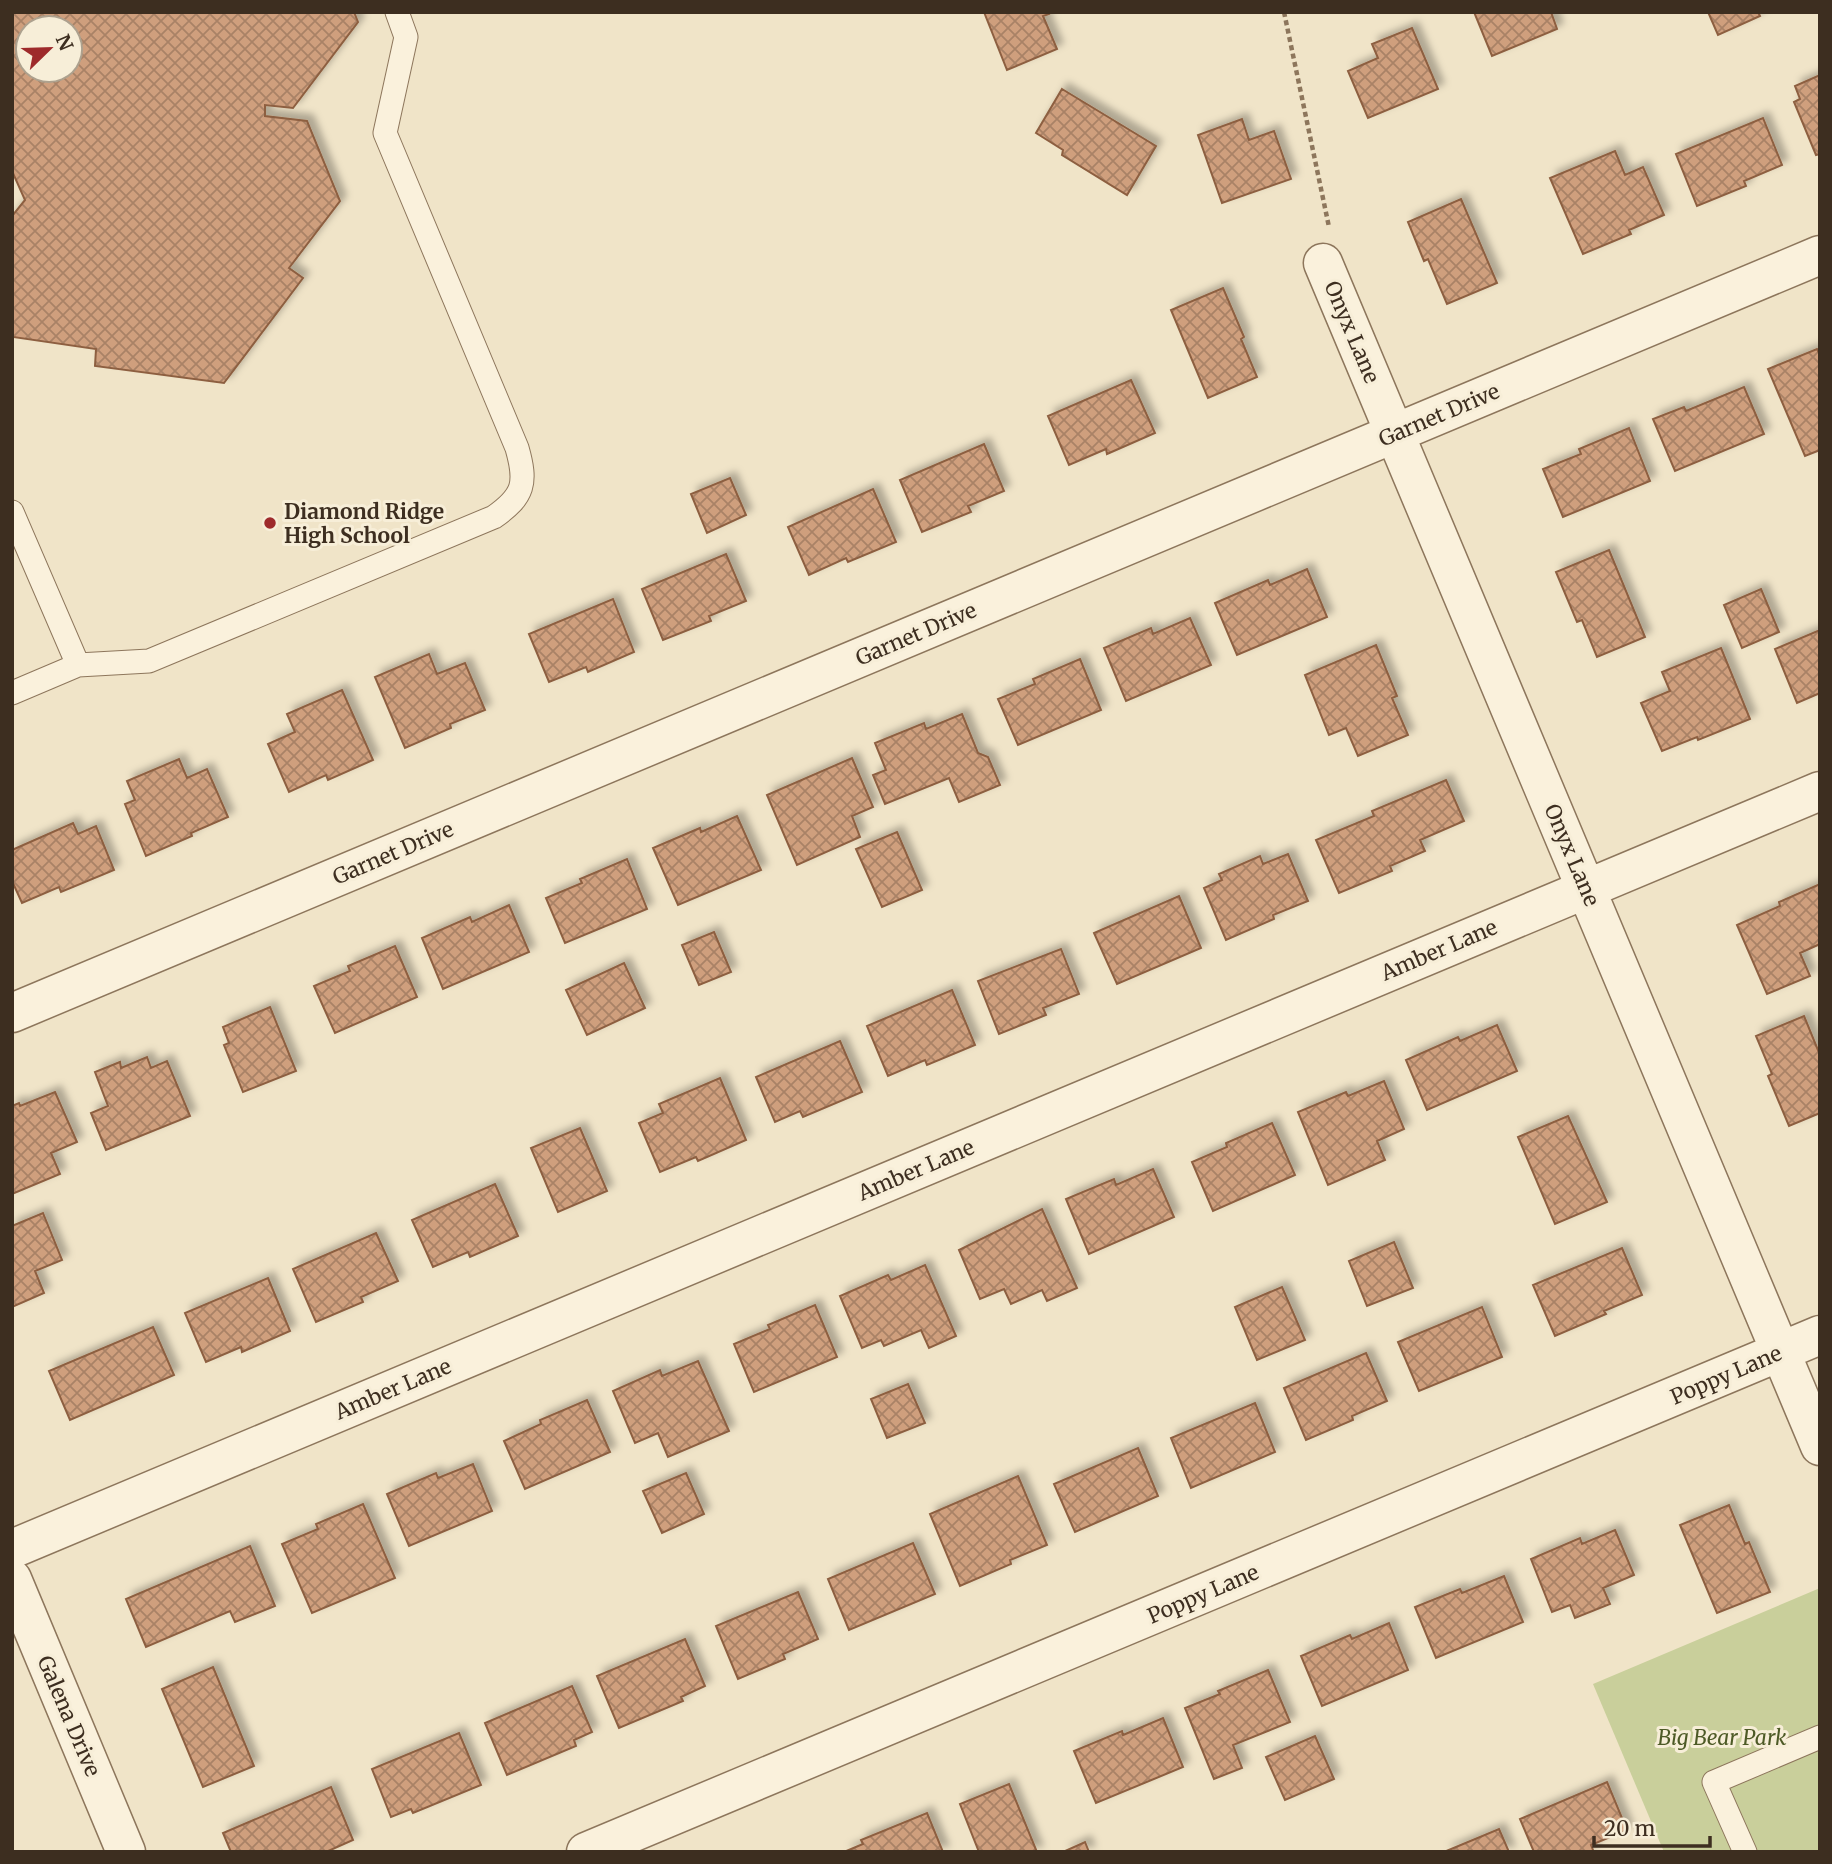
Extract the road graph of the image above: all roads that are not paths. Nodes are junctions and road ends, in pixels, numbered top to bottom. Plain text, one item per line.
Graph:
1 (397, 12) edge
2 (1820, 255) edge
3 (1323, 263) road end
4 (1395, 433) junction
5 (12, 512) edge
6 (78, 665) junction
7 (12, 693) edge
8 (1820, 791) edge
9 (1586, 889) junction
10 (12, 1013) edge
11 (1820, 1335) edge
12 (1780, 1352) junction
13 (1820, 1446) edge
14 (12, 1549) edge
15 (12, 1579) edge
16 (1820, 1737) edge
17 (647, 1840) edge
18 (126, 1852) edge
19 (586, 1852) edge
20 (1745, 1852) edge

1 - 6 lane
2 - 4 street, Garnet Drive
3 - 4 street, Onyx Lane
4 - 9 street, Onyx Lane
4 - 10 street, Garnet Drive
5 - 6 lane
6 - 7 lane
8 - 9 street, Amber Lane
9 - 12 street, Onyx Lane
9 - 14 street, Amber Lane
11 - 12 street, Poppy Lane
12 - 13 street, Onyx Lane
12 - 17 street, Poppy Lane
15 - 18 street, Galena Drive
16 - 20 lane
17 - 19 street, Poppy Lane

